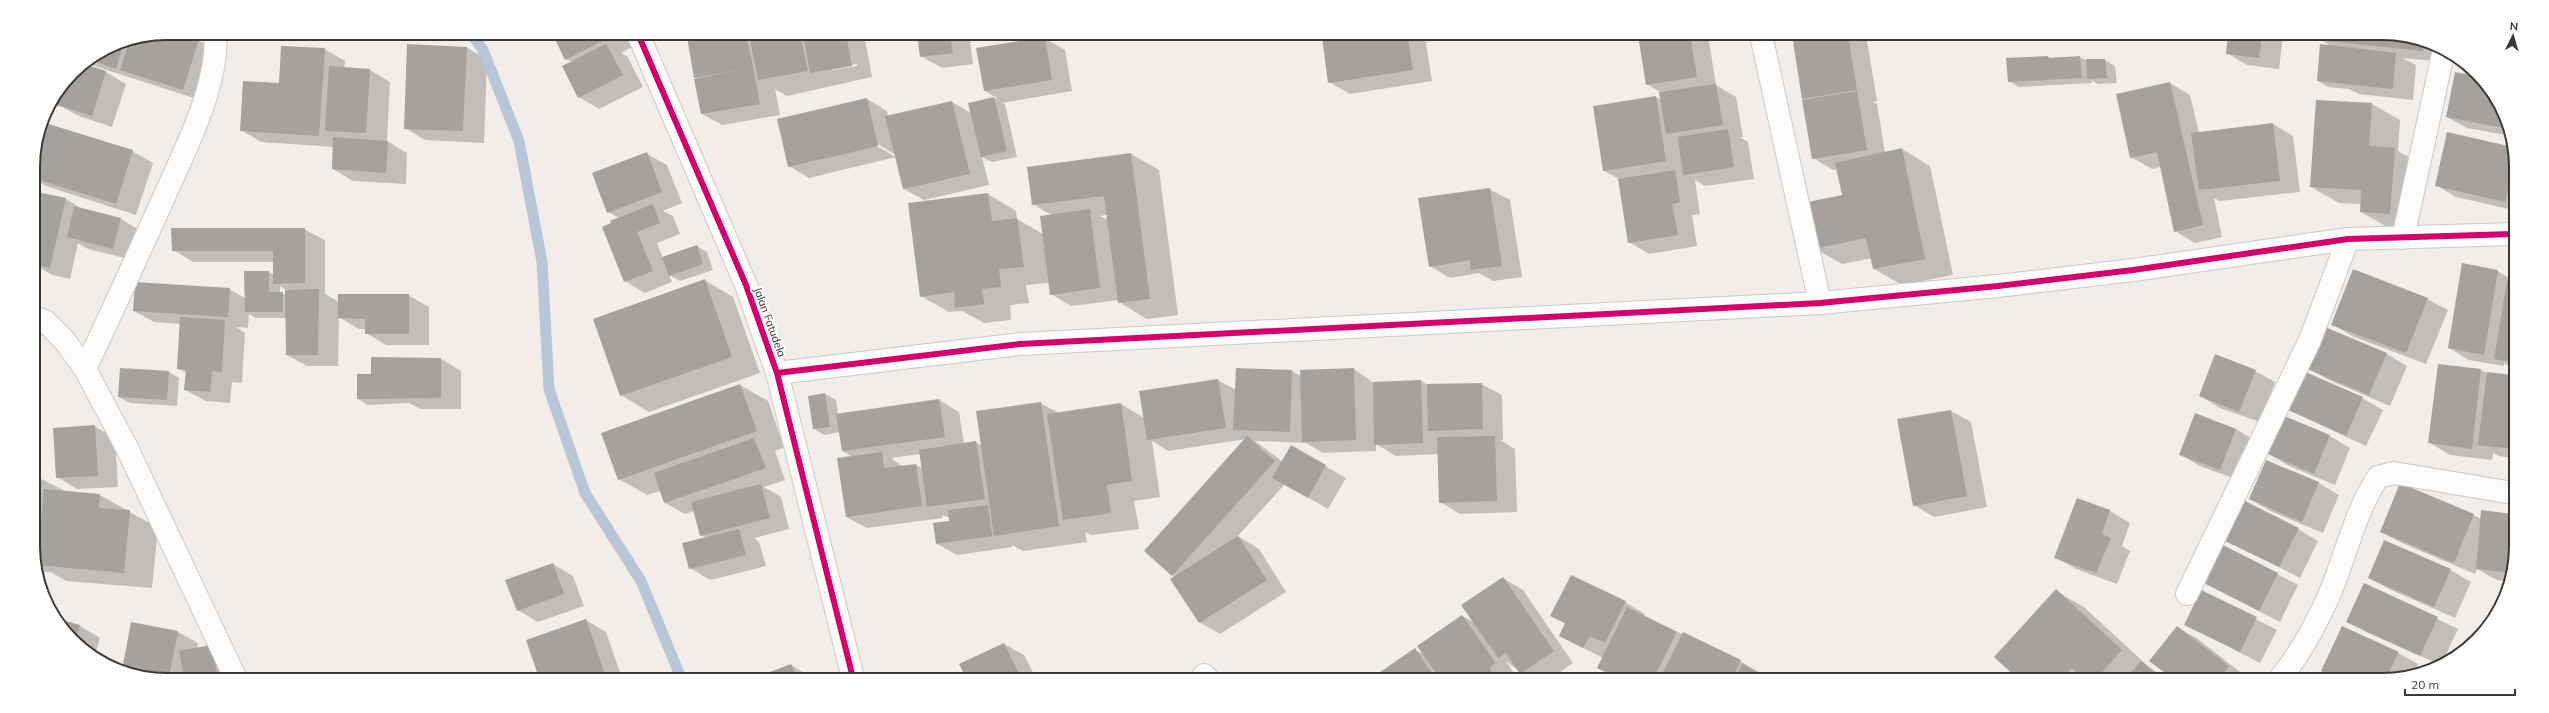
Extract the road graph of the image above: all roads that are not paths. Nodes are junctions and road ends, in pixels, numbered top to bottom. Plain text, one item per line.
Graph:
1 (216, 40) edge
2 (641, 40) edge
3 (1762, 40) edge
4 (2443, 55) edge
5 (2509, 234) edge
6 (2404, 238) junction
7 (2348, 239) junction
8 (1820, 303) junction
9 (40, 319) edge
10 (85, 369) junction
11 (777, 373) junction
12 (2509, 492) edge
13 (2187, 594) dead end
14 (233, 673) edge
15 (852, 673) edge
16 (2284, 673) edge

1 - 10 street
2 - 11 street, Jalan Fatudela
3 - 8 street
4 - 6 street
5 - 6 street
6 - 7 street
7 - 8 street
7 - 13 street
8 - 11 street
9 - 10 street
10 - 14 street
11 - 15 street, Jalan Fatudela
12 - 16 street

